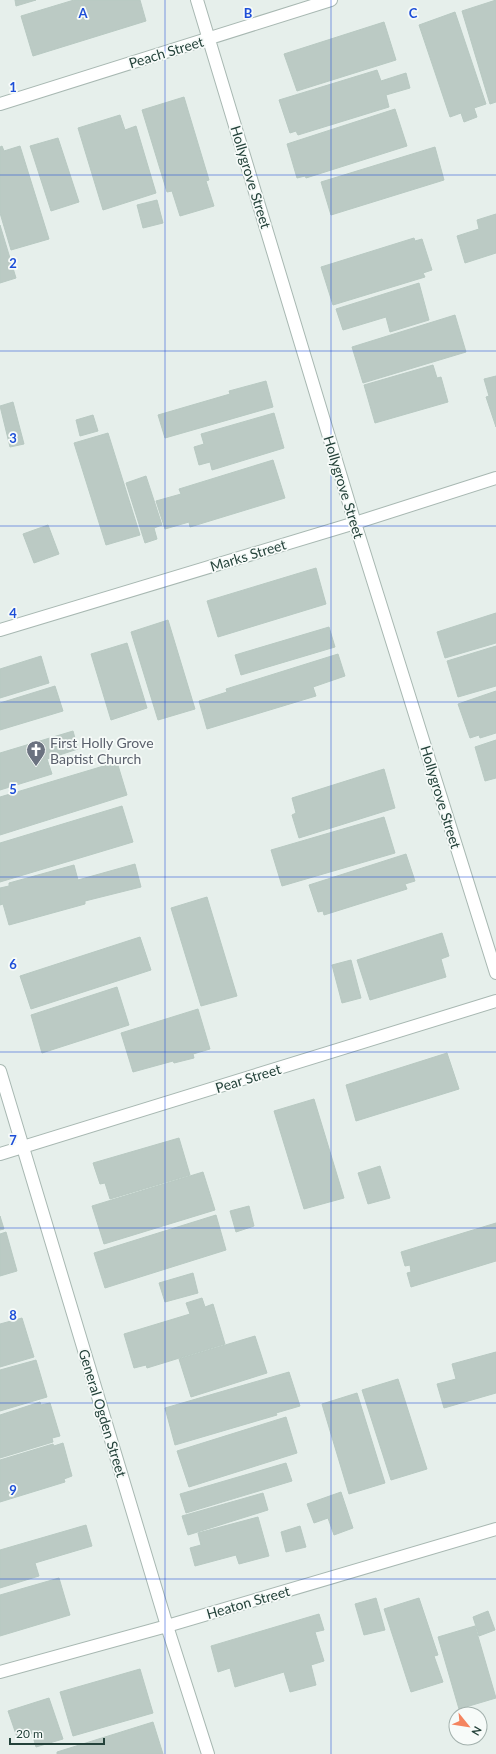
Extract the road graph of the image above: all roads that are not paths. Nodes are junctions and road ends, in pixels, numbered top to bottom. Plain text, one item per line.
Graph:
1 (197, 0) edge
2 (332, 0) edge
3 (209, 39) junction
4 (0, 104) edge
5 (496, 478) edge
6 (355, 523) junction
7 (0, 630) edge
8 (496, 973) edge
9 (496, 1001) edge
10 (0, 1071) edge
11 (24, 1147) junction
12 (0, 1154) edge
13 (496, 1529) edge
14 (167, 1626) junction
15 (0, 1672) edge
16 (208, 1754) edge

1 - 3 street, Hollygrove Street
2 - 3 street, Peach Street
3 - 4 street, Peach Street
3 - 6 street, Hollygrove Street
5 - 6 street, Marks Street
6 - 7 street, Marks Street
6 - 8 street, Hollygrove Street
9 - 11 street, Pear Street
10 - 11 street, General Ogden Street
11 - 12 street, Pear Street
11 - 14 street, General Ogden Street
13 - 14 street, Heaton Street
14 - 15 street, Heaton Street
14 - 16 street, General Ogden Street

